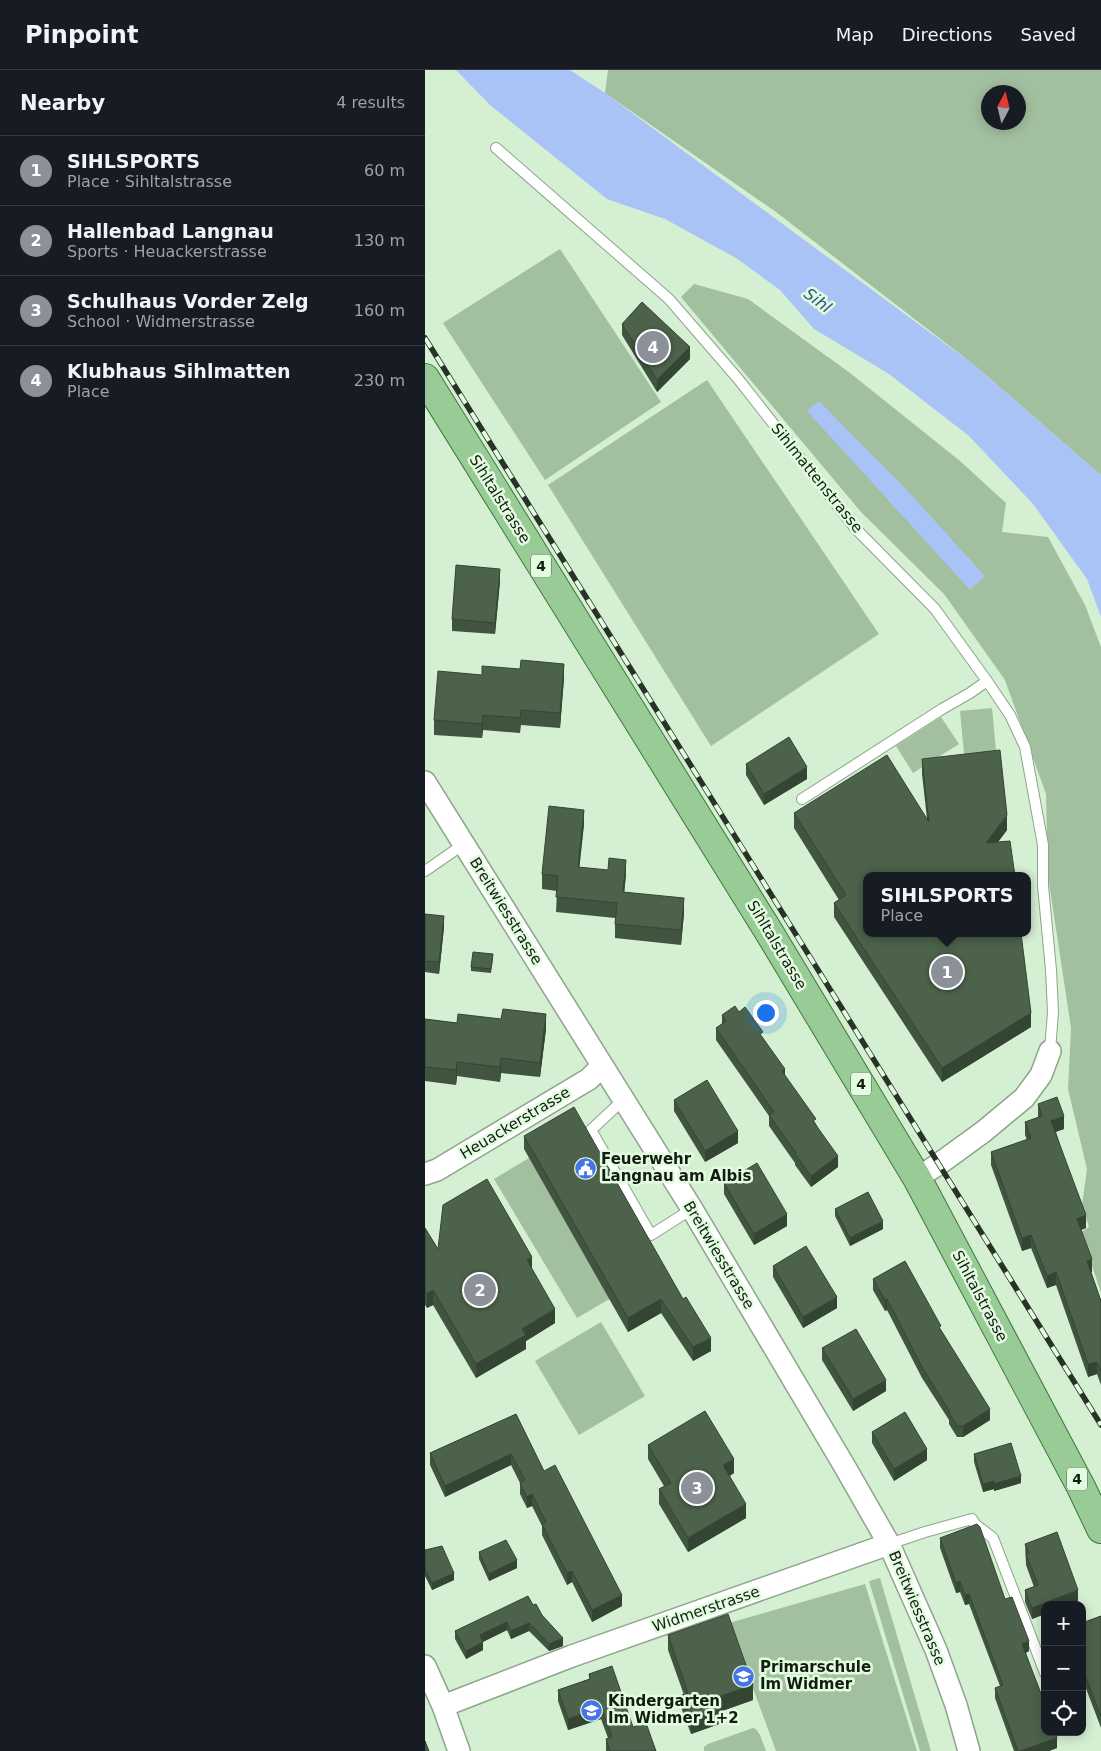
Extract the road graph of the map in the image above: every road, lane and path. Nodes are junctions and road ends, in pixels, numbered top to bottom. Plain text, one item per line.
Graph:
1 (496, 148) dead end
2 (425, 378) edge
3 (987, 681) junction
4 (425, 782) edge
5 (802, 799) dead end
6 (464, 844) junction
7 (425, 871) edge
8 (1050, 1051) joint
9 (602, 1066) junction
10 (623, 1100) junction
11 (425, 1174) edge
12 (917, 1178) junction
13 (692, 1208) junction
14 (1101, 1529) edge
15 (889, 1544) junction
16 (1041, 1663) edge
17 (425, 1666) edge
18 (443, 1706) junction
19 (459, 1751) edge
20 (969, 1751) edge

1 - 3 lane, Sihlmattenstrasse
2 - 12 main road, Sihltalstrasse / 4
3 - 5 lane
3 - 8 lane, Sihlmattenstrasse
4 - 6 street, Breitwiesstrasse
6 - 7 lane
6 - 9 street, Breitwiesstrasse
8 - 12 street
9 - 10 street, Breitwiesstrasse
9 - 11 street, Heuackerstrasse
10 - 13 street, Breitwiesstrasse
10 - 13 lane
12 - 14 main road, Sihltalstrasse / 4
13 - 15 street, Breitwiesstrasse
15 - 16 lane, Widmerstrasse
15 - 18 street, Widmerstrasse
15 - 20 street, Breitwiesstrasse
17 - 18 street
18 - 19 street

